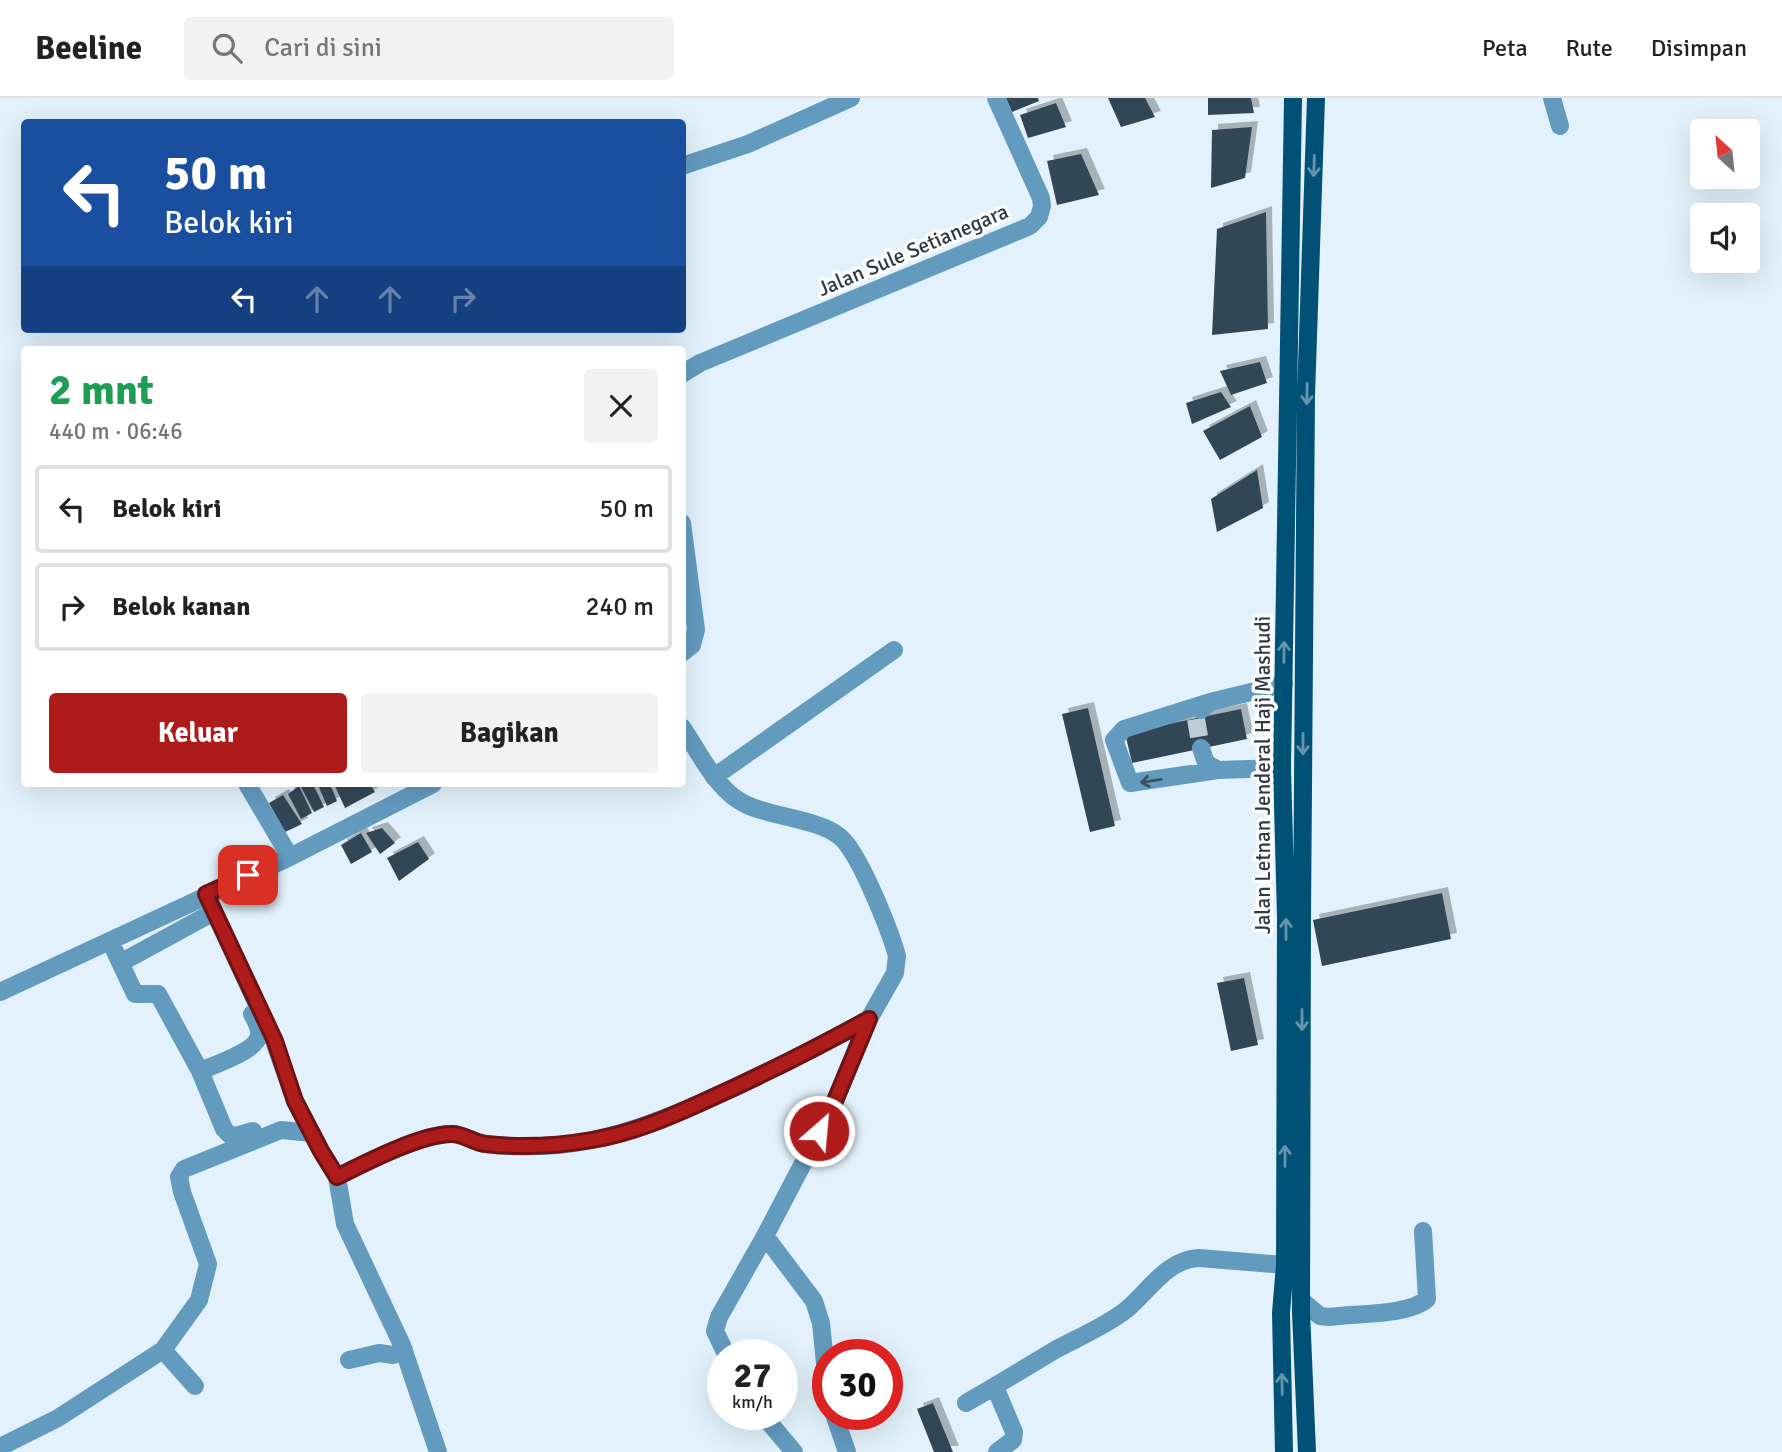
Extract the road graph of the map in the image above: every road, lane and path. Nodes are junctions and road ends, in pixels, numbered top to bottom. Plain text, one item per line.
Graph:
1 (851, 98) edge
2 (996, 98) edge
3 (1293, 98) edge
4 (1317, 98) edge
5 (1552, 98) edge
6 (1560, 126) dead end
7 (686, 165) edge
8 (686, 372) edge
9 (686, 554) edge
10 (686, 650) edge
11 (894, 650) dead end
12 (1284, 684) junction
13 (1210, 702) junction
14 (1196, 719) dead end
15 (686, 733) edge
16 (1201, 748) tunnel mouth
17 (1282, 768) junction
18 (1218, 770) junction
19 (714, 777) junction
20 (249, 787) edge
21 (427, 787) edge
22 (290, 857) junction
23 (206, 894) junction
24 (212, 913) dead end
25 (110, 941) junction
26 (226, 960) dead end
27 (121, 962) junction
28 (0, 992) edge
29 (869, 1019) junction
30 (200, 1071) junction
31 (282, 1118) dead end
32 (312, 1133) junction
33 (337, 1177) junction
34 (1423, 1231) dead end
35 (765, 1236) junction
36 (1285, 1265) junction
37 (1301, 1306) junction
38 (1281, 1312) junction
39 (719, 1339) edge
40 (823, 1339) edge
41 (163, 1350) junction
42 (404, 1350) junction
43 (349, 1360) dead end
44 (195, 1386) dead end
45 (995, 1387) junction
46 (966, 1403) dead end
47 (775, 1430) edge
48 (839, 1430) edge
49 (0, 1447) edge
50 (438, 1452) edge
51 (794, 1452) edge
52 (847, 1452) edge
53 (997, 1452) edge
54 (1284, 1452) edge
55 (1307, 1452) edge

1 - 7 street
2 - 8 street, Jalan Sule Setianegara
12 -> 3 main road, Jalan Letnan Jenderal Haji Mashudi
4 -> 37 main road, Jalan Letnan Jenderal Haji Mashudi
5 - 6 street
9 - 10 street
11 - 19 street
12 - 13 street
12 - 17 main road, Jalan Letnan Jenderal Haji Mashudi
13 - 14 street
18 -> 13 street
15 - 19 street
16 - 18 street
17 - 18 street
36 -> 17 main road, Jalan Letnan Jenderal Haji Mashudi
19 - 29 street
20 - 22 street
21 - 22 street
22 - 23 street
23 - 25 street
23 - 32 street
24 - 27 street
25 - 27 street
25 - 28 street
26 - 30 street
27 - 30 street
29 - 33 street
29 - 35 street
30 - 31 street
32 - 33 street
32 - 41 street
33 - 42 street
34 - 37 street
35 - 39 street
35 - 40 street
36 - 38 main road, Jalan Letnan Jenderal Haji Mashudi
36 - 45 street
37 - 38 main road
37 - 55 main road, Jalan Letnan Jenderal Haji Mashudi
54 -> 38 main road, Jalan Letnan Jenderal Haji Mashudi
41 - 44 street
41 - 49 street
42 - 43 street
42 - 50 street
45 - 46 street
45 - 53 street
47 - 51 street
48 - 52 street

